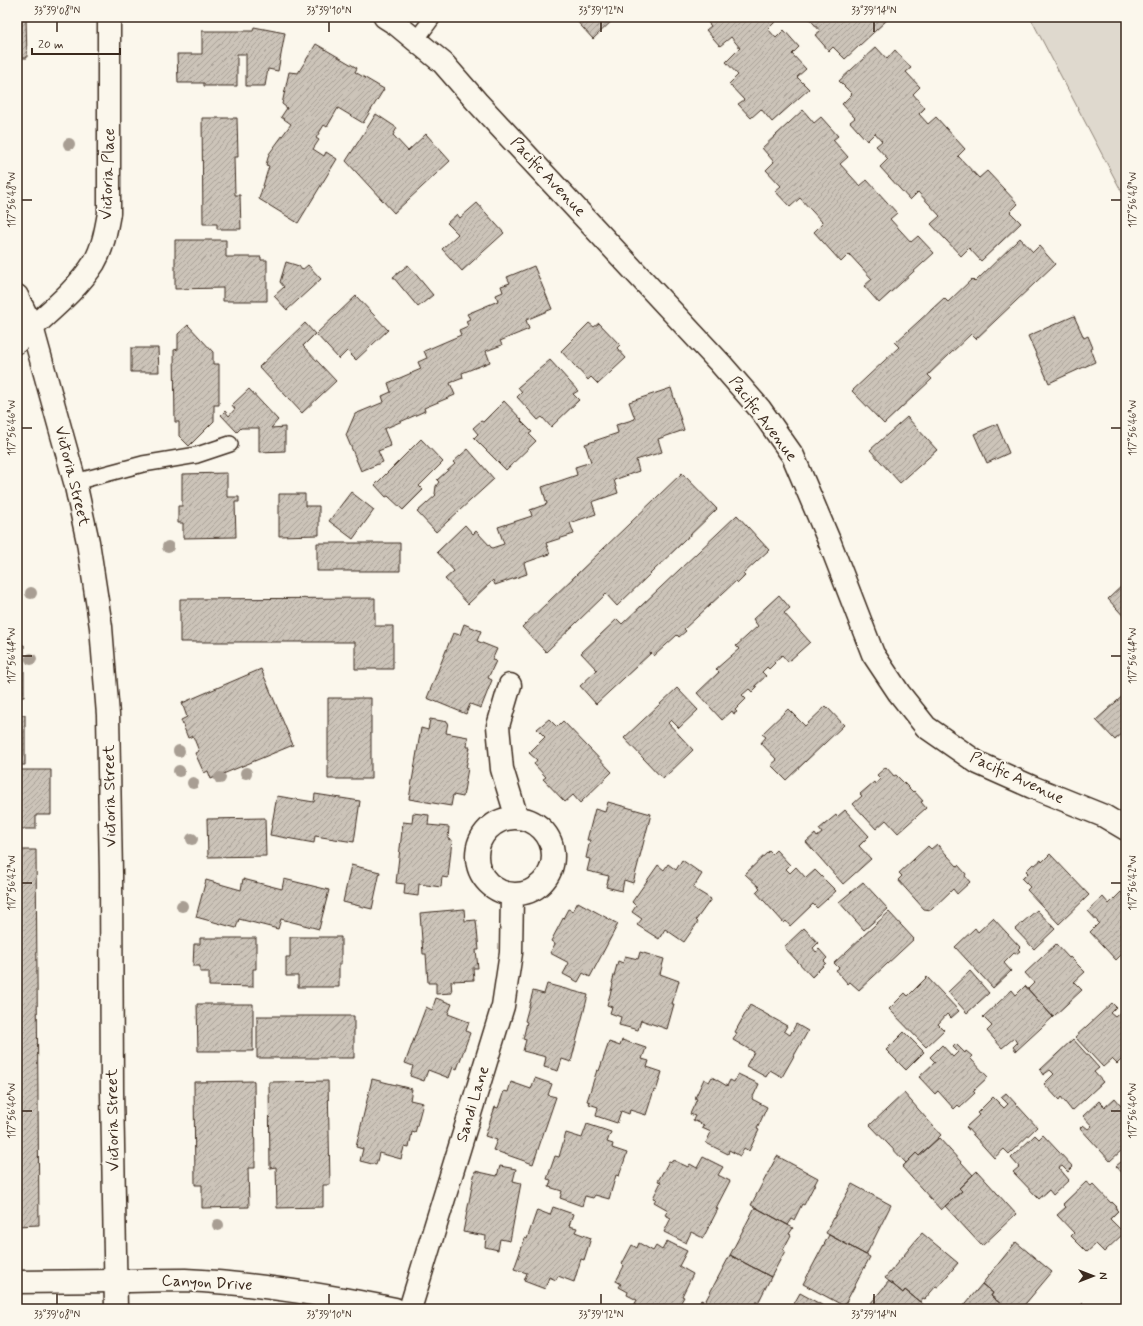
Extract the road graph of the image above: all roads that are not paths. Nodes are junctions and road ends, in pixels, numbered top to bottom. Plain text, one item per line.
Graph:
1 (109, 17) edge
2 (385, 17) edge
3 (433, 17) edge
4 (416, 40) junction
5 (17, 296) edge
6 (24, 334) edge
7 (230, 444) dead end
8 (75, 482) junction
9 (510, 685) dead end
10 (517, 818) junction
11 (1126, 829) edge
12 (512, 895) junction
13 (115, 1281) junction
14 (17, 1282) edge
15 (365, 1306) edge
16 (116, 1309) edge
17 (395, 1309) edge
18 (410, 1309) edge

1 - 6 street, Victoria Place
2 - 4 street, Pacific Avenue
3 - 4 lane
4 - 11 street, Pacific Avenue
5 - 6 street, Victoria Street
6 - 8 street, Victoria Street
7 - 8 lane
8 - 13 street, Victoria Street
9 - 10 street
10 - 12 street
10 - 12 street
12 - 18 street, Sandi Lane
13 - 14 street, Canyon Drive
13 - 15 street, Canyon Drive
13 - 16 street, Victoria Street
15 - 17 street, Canyon Drive

